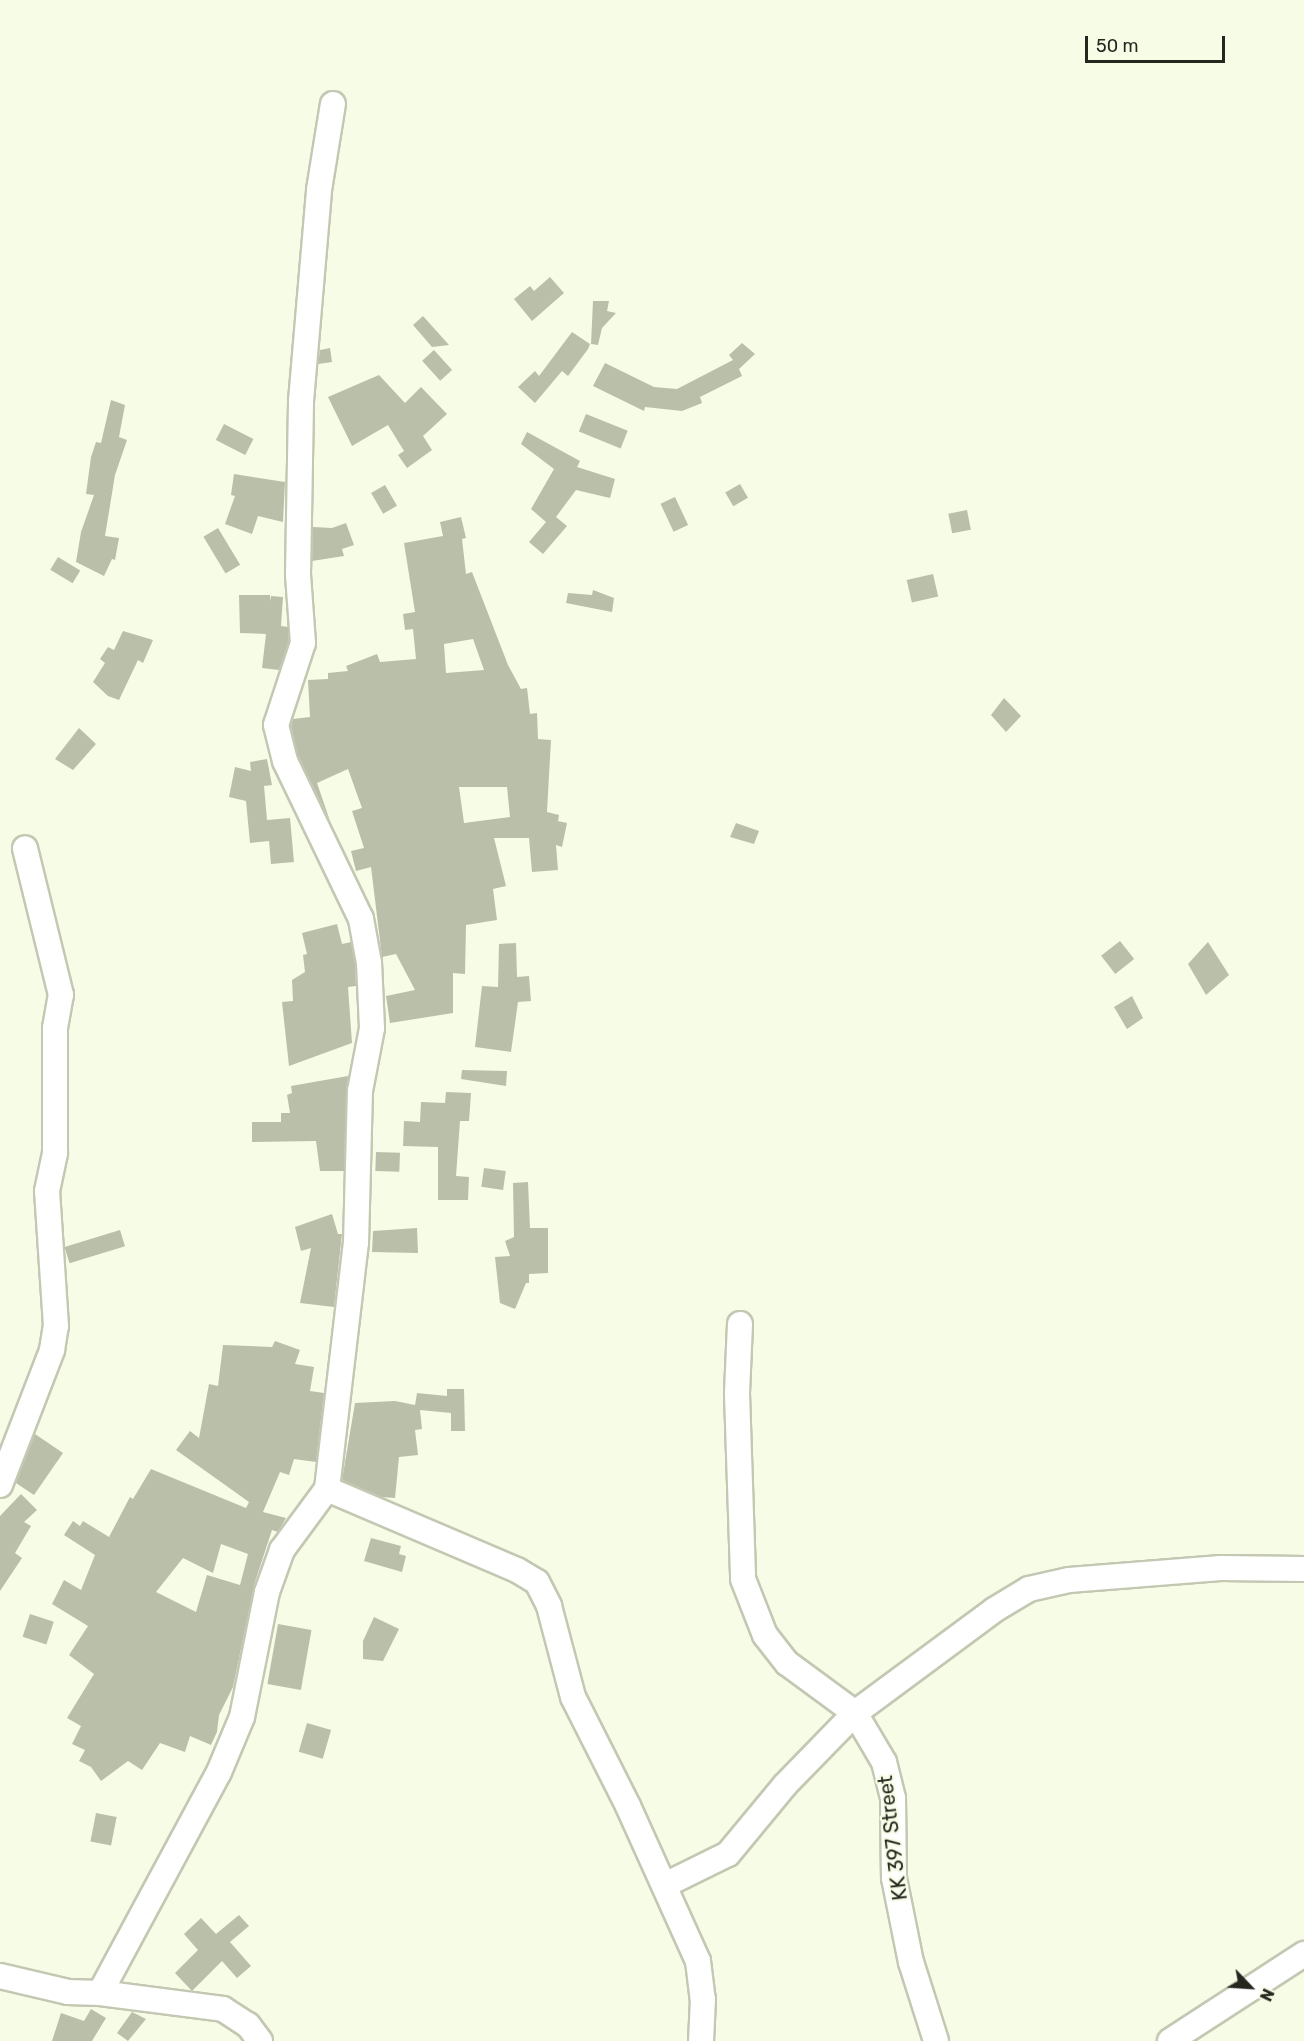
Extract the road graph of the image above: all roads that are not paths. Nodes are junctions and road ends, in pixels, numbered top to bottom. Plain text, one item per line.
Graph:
1 (333, 104) dead end
2 (25, 848) dead end
3 (740, 1324) dead end
4 (0, 1485) edge
5 (327, 1489) junction
6 (1304, 1569) edge
7 (855, 1713) junction
8 (665, 1885) junction
9 (1304, 1954) edge
10 (0, 1976) edge
11 (100, 1993) junction
12 (260, 2041) edge
13 (701, 2041) edge
14 (936, 2041) edge
15 (1170, 2041) edge

1 - 5 street
2 - 4 street
3 - 7 street, KK 397 Street
5 - 8 street
5 - 11 street
6 - 7 street
7 - 8 street
7 - 14 street, KK 397 Street
8 - 13 street
9 - 15 street
10 - 11 street
11 - 12 street

